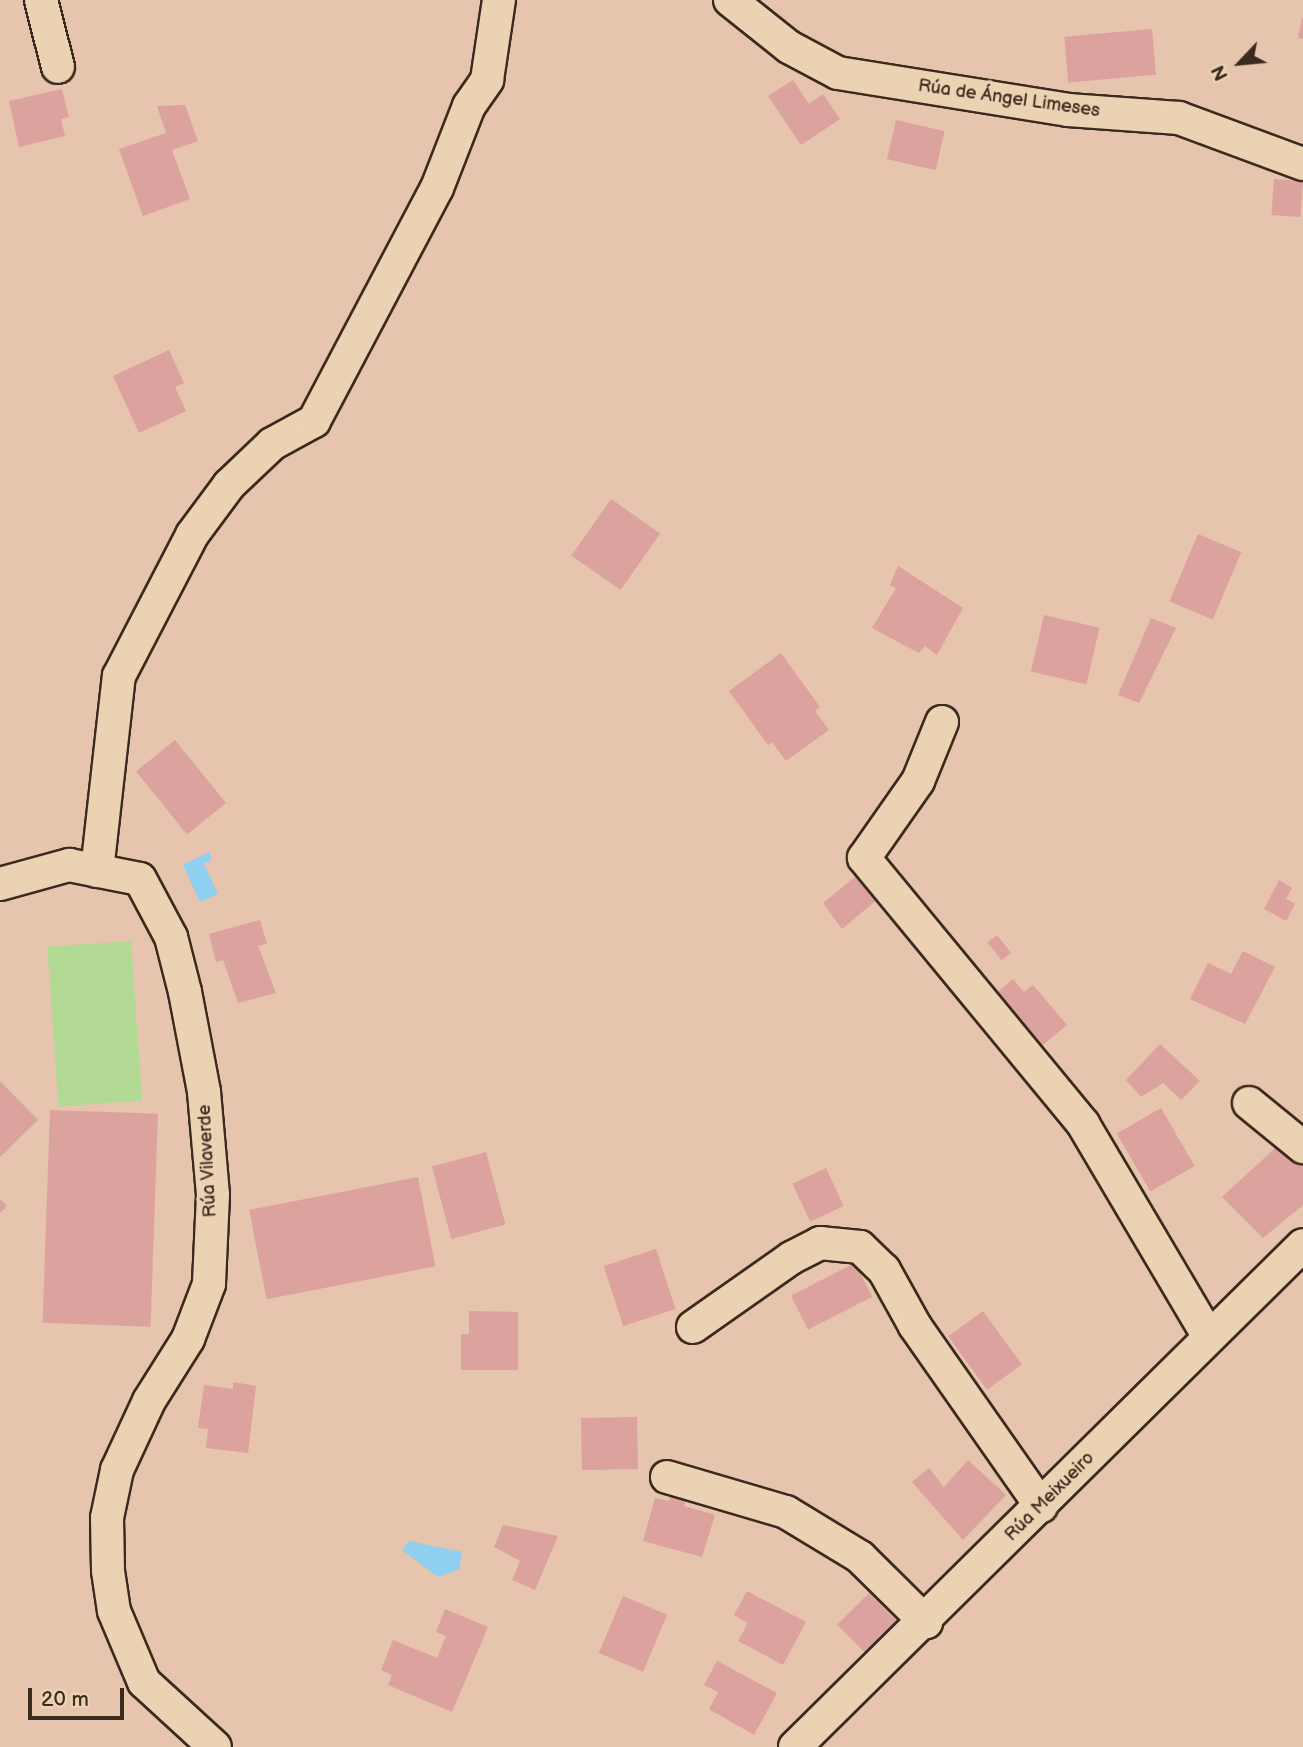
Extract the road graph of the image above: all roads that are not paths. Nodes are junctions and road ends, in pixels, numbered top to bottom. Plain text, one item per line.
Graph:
1 (41, 0) edge
2 (499, 0) edge
3 (730, 0) edge
4 (58, 66) dead end
5 (1303, 164) edge
6 (943, 722) dead end
7 (97, 871) junction
8 (0, 884) edge
9 (1249, 1103) dead end
10 (1303, 1147) edge
11 (1303, 1245) edge
12 (693, 1327) dead end
13 (1209, 1337) junction
14 (667, 1477) dead end
15 (1041, 1506) junction
16 (926, 1622) junction
17 (215, 1747) edge
18 (795, 1747) edge

1 - 4 street
2 - 7 street
3 - 5 street, Rúa de Ángel Limeses
6 - 13 street
7 - 8 street, Rúa Vilaverde
7 - 17 street, Rúa Vilaverde
9 - 10 street
11 - 13 street, Rúa Meixueiro
12 - 15 street
13 - 15 street, Rúa Meixueiro
14 - 16 street
15 - 16 street, Rúa Meixueiro
16 - 18 street, Rúa Meixueiro

